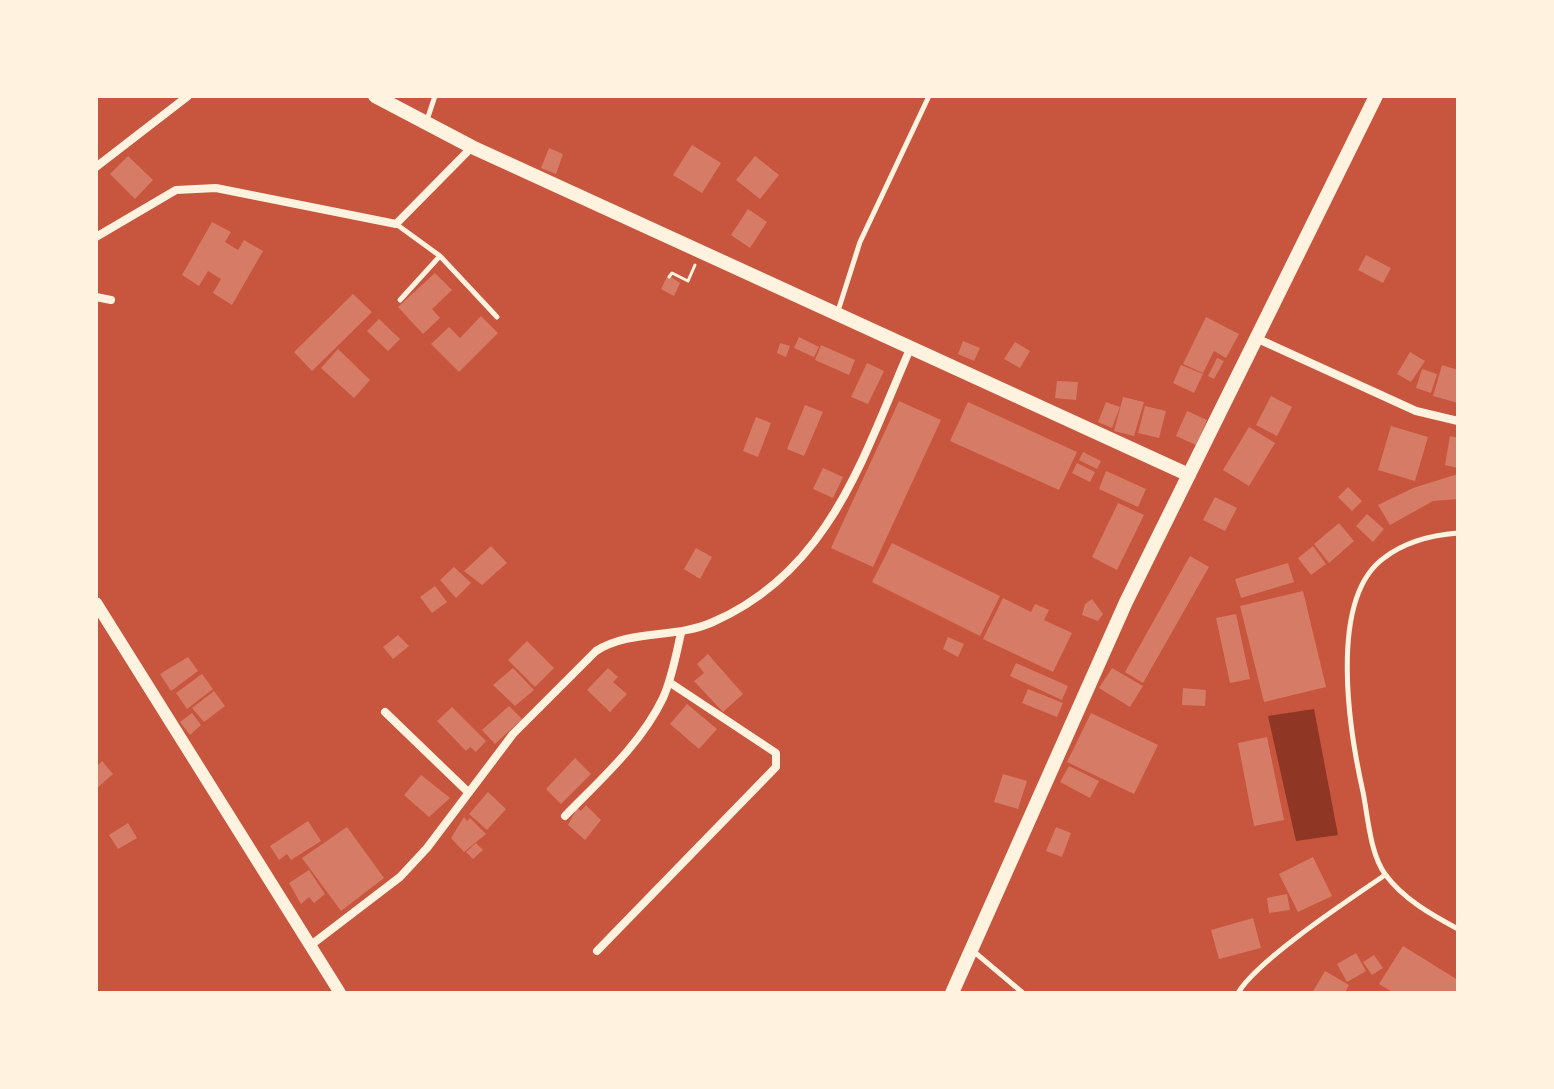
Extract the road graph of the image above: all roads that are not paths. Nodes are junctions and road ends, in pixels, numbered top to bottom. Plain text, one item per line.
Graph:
1 (188, 96) edge
2 (375, 96) edge
3 (435, 96) edge
4 (929, 96) edge
5 (1376, 96) edge
6 (426, 125) junction
7 (472, 147) junction
8 (96, 167) edge
9 (396, 224) junction
10 (96, 237) edge
11 (440, 256) junction
12 (96, 297) edge
13 (111, 300) dead end
14 (400, 300) dead end
15 (836, 316) junction
16 (497, 317) dead end
17 (1256, 338) junction
18 (910, 349) junction
19 (1458, 421) edge
20 (1189, 475) junction
21 (1458, 533) edge
22 (96, 603) edge
23 (681, 633) junction
24 (669, 682) junction
25 (385, 712) dead end
26 (468, 792) junction
27 (565, 816) dead end
28 (1385, 875) junction
29 (1458, 929) edge
30 (311, 945) junction
31 (972, 950) junction
32 (597, 951) dead end
33 (340, 993) edge
34 (952, 993) edge
35 (1023, 993) edge
36 (1238, 993) edge

1 - 8 street
2 - 6 main road
3 - 6 lane
4 - 15 lane
5 - 17 main road
6 - 7 main road
7 - 9 street
7 - 15 main road
9 - 10 street
9 - 11 lane
11 - 14 lane
11 - 16 lane
12 - 13 street
15 - 18 main road
17 - 19 street
17 - 20 main road
18 - 20 main road
18 - 23 street
20 - 31 main road
21 - 28 lane
22 - 30 street
23 - 24 street
23 - 26 street
24 - 27 street
24 - 32 street
25 - 26 street
26 - 30 street
28 - 29 lane
28 - 36 lane
30 - 33 street
31 - 34 main road
31 - 35 lane

